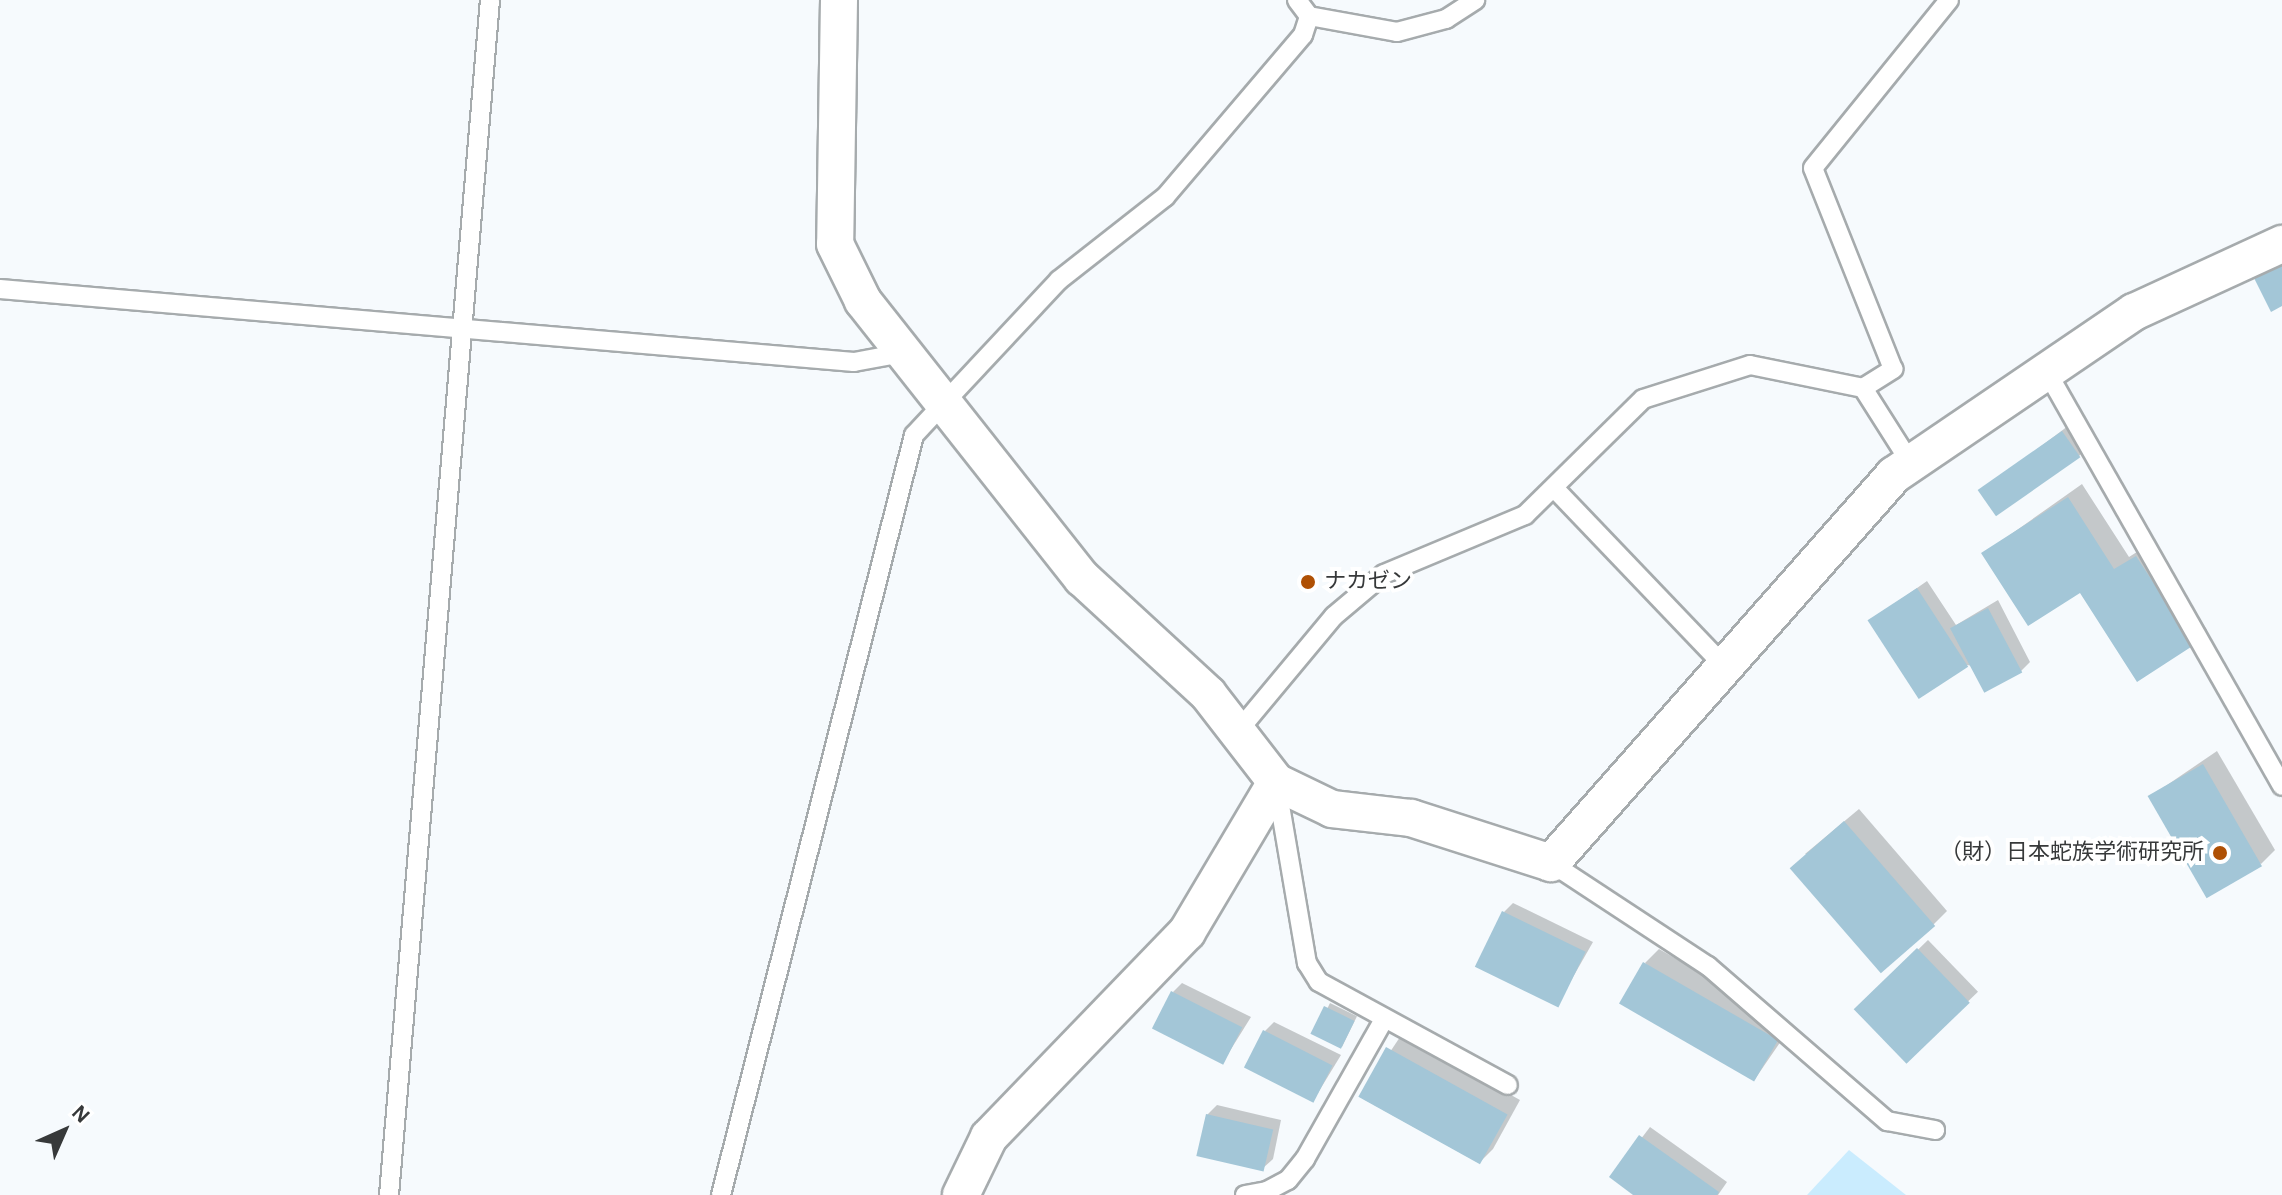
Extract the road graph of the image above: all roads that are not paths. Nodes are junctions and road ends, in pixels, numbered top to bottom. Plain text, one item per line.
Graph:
1 (490, 0) edge
2 (839, 0) edge
3 (1297, 0) edge
4 (1475, 0) edge
5 (1949, 0) edge
6 (1309, 16) junction
7 (2282, 244) edge
8 (0, 289) edge
9 (461, 325) junction
10 (903, 353) junction
11 (2047, 372) junction
12 (1863, 388) junction
13 (948, 404) junction
14 (1910, 462) junction
15 (1556, 490) junction
16 (1727, 669) junction
17 (1239, 730) junction
18 (1276, 782) junction
19 (2282, 786) edge
20 (1551, 863) junction
21 (1383, 1021) junction
22 (1508, 1085) dead end
23 (1935, 1130) dead end
24 (389, 1195) edge
25 (721, 1195) edge
26 (961, 1195) edge
27 (1245, 1195) edge

1 - 9 lane
2 - 10 street
3 - 6 lane
4 - 6 lane
5 - 12 lane
6 - 13 lane
7 - 11 street
8 - 9 lane
9 - 10 lane
9 - 24 lane
10 - 13 street
11 - 14 street
11 - 19 lane
12 - 14 lane
12 - 15 lane
13 - 17 street
13 - 25 lane
14 - 16 street
15 - 16 lane
15 - 17 lane
16 - 20 street
17 - 18 street
18 - 20 street
18 - 21 lane
18 - 26 street
20 - 23 lane
21 - 22 lane
21 - 27 lane

